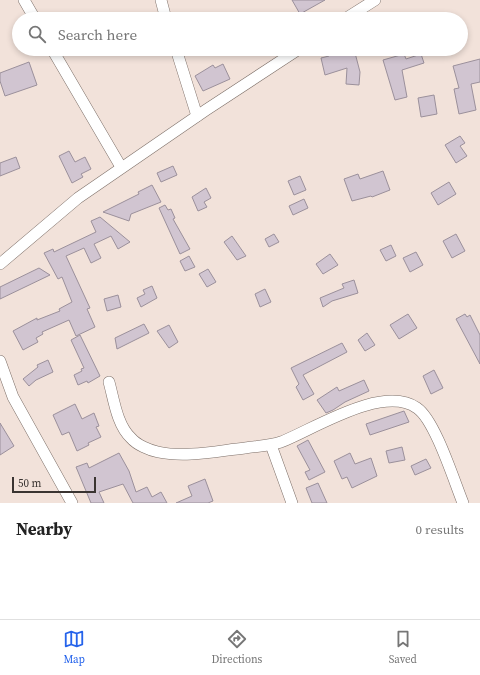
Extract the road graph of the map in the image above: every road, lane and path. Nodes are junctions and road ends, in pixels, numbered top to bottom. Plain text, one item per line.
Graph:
1 (24, 0) edge
2 (161, 0) edge
3 (374, 0) edge
4 (31, 12) edge
5 (164, 12) edge
6 (356, 12) edge
7 (56, 56) edge
8 (178, 56) edge
9 (288, 56) edge
10 (197, 116) junction
11 (121, 167) junction
12 (0, 264) edge
13 (0, 361) edge
14 (109, 382) dead end
15 (271, 445) junction
16 (72, 503) edge
17 (292, 503) edge
18 (463, 503) edge

1 - 4 street
2 - 5 street
3 - 6 street
7 - 11 street
8 - 10 street
9 - 10 street
10 - 11 street
11 - 12 street
13 - 16 street
14 - 15 street
15 - 17 street
15 - 18 street

